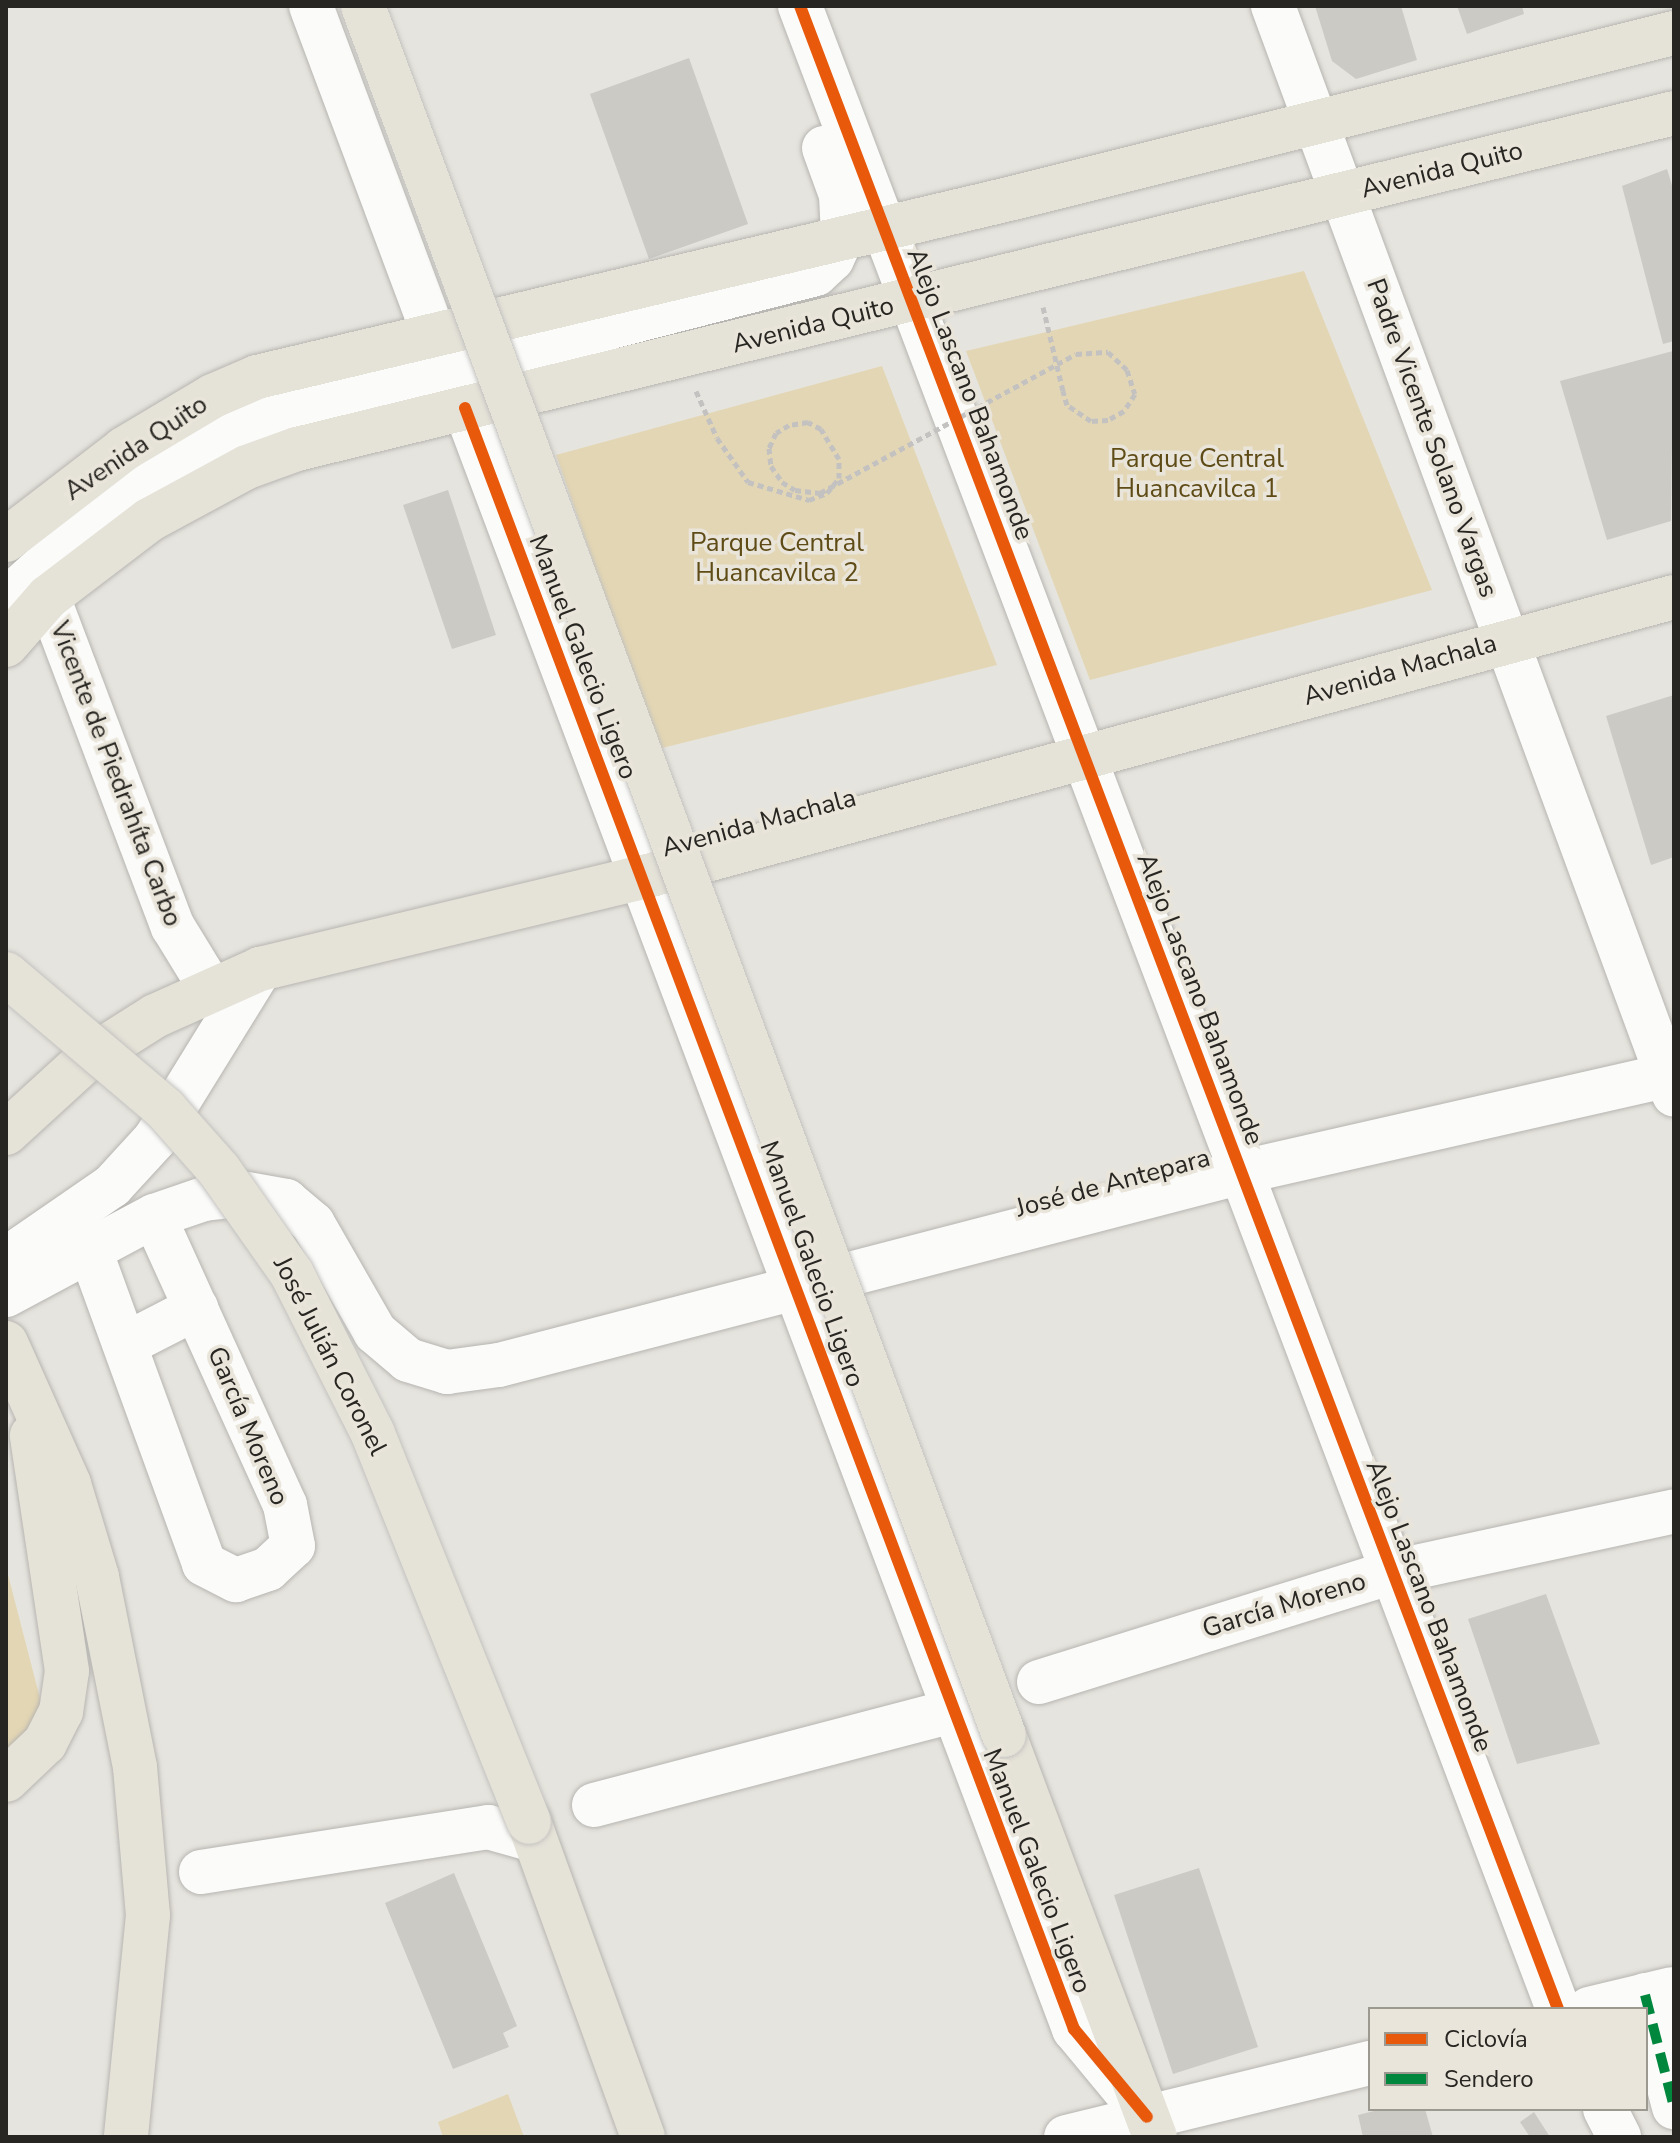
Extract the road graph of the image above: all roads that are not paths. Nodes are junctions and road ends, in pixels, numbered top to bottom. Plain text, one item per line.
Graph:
1 (311, 6) edge
2 (363, 6) edge
3 (774, 6) edge
4 (800, 6) edge
5 (824, 6) edge
6 (1273, 6) edge
7 (1674, 33) edge
8 (1674, 113) edge
9 (1316, 121) junction
10 (1343, 194) junction
11 (878, 227) junction
12 (923, 298) junction
13 (433, 333) junction
14 (465, 408) junction
15 (6, 540) edge
16 (1674, 597) edge
17 (27, 599) edge
18 (1506, 640) junction
19 (6, 645) edge
20 (1085, 759) junction
21 (644, 877) junction
22 (260, 969) junction
23 (6, 974) edge
24 (211, 989) junction
25 (1672, 1082) edge
26 (6, 1133) edge
27 (1242, 1172) junction
28 (154, 1216) junction
29 (90, 1250) junction
30 (9, 1253) edge
31 (798, 1288) junction
32 (6, 1295) edge
33 (196, 1308) junction
34 (126, 1344) junction
35 (14, 1359) edge
36 (1674, 1511) edge
37 (1393, 1572) junction
38 (1039, 1682) dead end
39 (952, 1711) junction
40 (6, 1780) edge
41 (594, 1805) dead end
42 (532, 1831) junction
43 (201, 1872) dead end
44 (1659, 1992) edge
45 (1557, 2007) edge
46 (1597, 2007) edge
47 (1368, 2064) edge
48 (1674, 2107) edge
49 (1606, 2111) edge
50 (1151, 2127) edge
51 (126, 2137) edge
52 (643, 2137) edge
53 (1066, 2137) edge
54 (1619, 2137) edge

1 - 13 street
2 - 50 main road, Manuel Galecio Ligero, bridge
3 - 11 street
4 - 11 street, Alejo Lascano Bahamonde
5 - 11 street
6 - 9 street, Padre Vicente Solano Vargas
7 - 9 main road, Avenida Quito
8 - 10 main road, Avenida Quito
9 - 10 street, Padre Vicente Solano Vargas
9 - 11 main road, Avenida Quito
10 - 12 main road, Avenida Quito
10 - 18 street, Padre Vicente Solano Vargas
11 - 12 street, Alejo Lascano Bahamonde
11 - 13 main road, Avenida Quito
11 - 17 street
12 - 14 main road, Avenida Quito
12 - 20 street, Alejo Lascano Bahamonde
13 - 15 main road, Avenida Quito
14 - 17 main road, Avenida Quito
14 - 21 street, Manuel Galecio Ligero
16 - 18 main road, Avenida Machala
17 - 19 main road, Avenida Quito
17 - 24 street, Vicente de Piedrahíta Carbo
18 - 20 main road, Avenida Machala
18 - 25 street, Padre Vicente Solano Vargas
20 - 21 main road, Avenida Machala
20 - 27 street, Alejo Lascano Bahamonde
21 - 22 main road, Avenida Machala
21 - 31 street, Manuel Galecio Ligero
22 - 24 main road, Avenida Machala
22 - 30 street
23 - 42 main road, José Julián Coronel, bridge
24 - 26 main road, Avenida Machala
25 - 27 street, José de Antepara
27 - 31 street, José de Antepara
27 - 37 street, Alejo Lascano Bahamonde
28 - 29 street, José de Antepara
28 - 31 street, José de Antepara
28 - 33 street, García Moreno
29 - 32 street, José de Antepara
29 - 34 street, García Moreno
31 - 39 street, Manuel Galecio Ligero
33 - 34 street
33 - 34 street, García Moreno
35 - 40 main road
35 - 51 main road
36 - 37 street, García Moreno
37 - 38 street, García Moreno
37 - 45 street, Alejo Lascano Bahamonde
39 - 41 street
39 - 50 street, Manuel Galecio Ligero
42 - 43 street
42 - 52 main road
44 - 46 street
44 - 48 street
47 - 50 street
49 - 54 street
50 - 53 street

